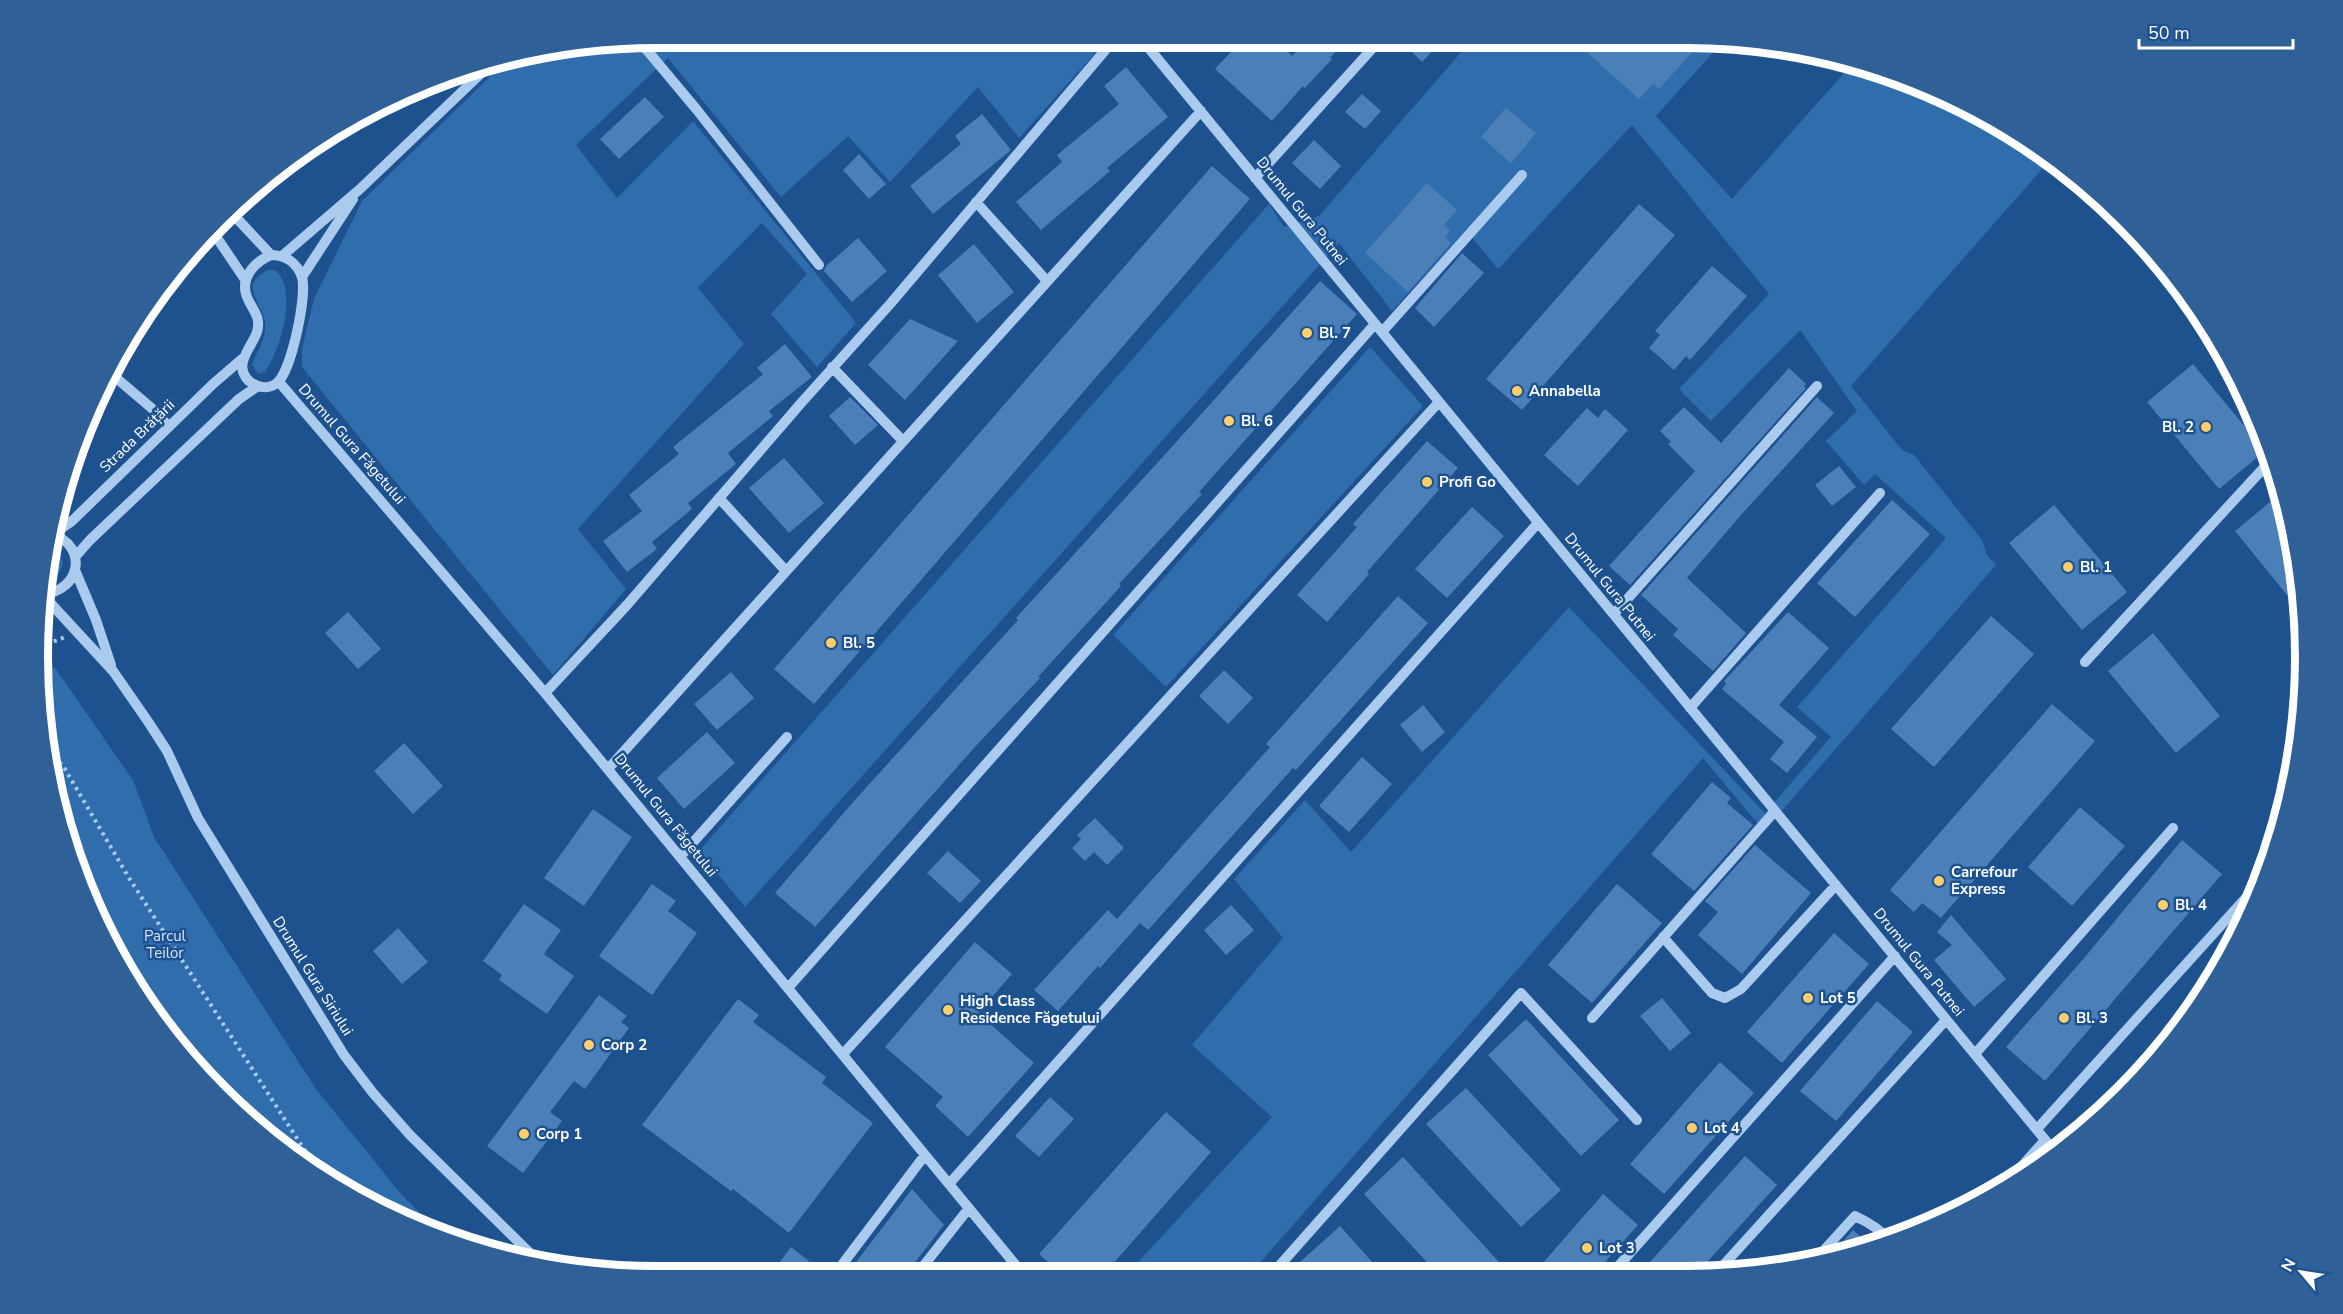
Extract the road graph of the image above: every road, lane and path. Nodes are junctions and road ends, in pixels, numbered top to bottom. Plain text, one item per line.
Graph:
1 (645, 48) edge
2 (1107, 48) edge
3 (1149, 48) edge
4 (1373, 48) edge
5 (480, 75) edge
6 (1201, 111) junction
7 (1522, 175) dead end
8 (1256, 178) junction
9 (360, 189) junction
10 (976, 202) junction
11 (236, 217) edge
12 (216, 237) edge
13 (276, 256) junction
14 (819, 265) dead end
15 (302, 277) junction
16 (246, 281) junction
17 (1047, 281) junction
18 (1378, 328) junction
19 (242, 359) junction
20 (832, 368) junction
21 (116, 378) edge
22 (279, 382) junction
23 (258, 386) junction
24 (1817, 386) dead end
25 (1439, 402) junction
26 (169, 427) junction
27 (903, 441) junction
28 (2265, 467) edge
29 (1880, 493) dead end
30 (719, 498) junction
31 (1539, 523) junction
32 (62, 527) edge
33 (60, 539) edge
34 (75, 557) junction
35 (75, 570) junction
36 (786, 571) junction
37 (52, 592) edge
38 (50, 603) edge
39 (1614, 614) junction
40 (2085, 662) dead end
41 (113, 671) junction
42 (545, 693) junction
43 (1690, 708) junction
44 (787, 737) dead end
45 (57, 760) edge
46 (608, 769) junction
47 (1775, 811) junction
48 (2173, 828) dead end
49 (680, 857) junction
50 (1836, 885) junction
51 (2245, 899) edge
52 (1663, 937) junction
53 (1894, 956) junction
54 (788, 988) junction
55 (1592, 1018) dead end
56 (1946, 1020) junction
57 (843, 1054) junction
58 (1975, 1054) junction
59 (1637, 1120) dead end
60 (2037, 1129) junction
61 (2045, 1140) junction
62 (2049, 1145) edge
63 (308, 1155) edge
64 (925, 1155) junction
65 (2026, 1162) edge
66 (949, 1184) junction
67 (969, 1208) junction
68 (1884, 1233) edge
69 (1825, 1249) edge
70 (529, 1252) edge
71 (1723, 1265) edge
72 (842, 1266) edge
73 (923, 1266) edge
74 (1016, 1266) edge
75 (1279, 1266) edge
76 (1618, 1266) edge

1 - 14 street
2 - 10 street
3 - 6 street, Drumul Gura Putnei
4 - 8 street
5 - 9 street
6 - 8 street, Drumul Gura Putnei
6 - 17 street
7 - 18 street
8 - 18 street, Drumul Gura Putnei
9 - 13 street
9 - 15 street
10 - 17 street
10 - 20 street
11 - 13 street
12 - 16 street
13 - 15 street
13 - 16 street
15 - 22 street
16 - 19 street
17 - 27 street
18 - 25 street, Drumul Gura Putnei
18 - 54 street
19 - 23 street
19 - 26 street, Strada Brățării
20 - 27 street
20 - 30 street
21 - 26 street
22 - 23 street
22 - 42 street, Drumul Gura Făgetului
23 - 34 street
24 - 39 street
25 - 31 street, Drumul Gura Putnei
25 - 57 street
26 - 32 street, Strada Brățării
27 - 36 street
28 - 40 street
29 - 43 street
30 - 36 street
30 - 42 street
31 - 39 street, Drumul Gura Putnei
31 - 66 street
33 - 34 street
34 - 35 street
35 - 37 street
35 - 41 street, Drumul Gura Siriului
36 - 46 street
38 - 41 street, Drumul Gura Siriului
39 - 43 street, Drumul Gura Putnei
41 - 70 street, Drumul Gura Siriului
42 - 46 street, Drumul Gura Făgetului
43 - 47 street, Drumul Gura Putnei
44 - 49 street
45 - 63 path
46 - 49 street, Drumul Gura Făgetului
47 - 50 street, Drumul Gura Putnei
47 - 52 street
48 - 58 street
49 - 54 street, Drumul Gura Făgetului
50 - 52 street
50 - 53 street, Drumul Gura Putnei
51 - 60 street
52 - 55 street
53 - 56 street, Drumul Gura Putnei
53 - 76 street
54 - 57 street, Drumul Gura Făgetului
56 - 58 street, Drumul Gura Putnei
56 - 71 street
57 - 64 street, Drumul Gura Făgetului
58 - 60 street, Drumul Gura Putnei
59 - 75 street
60 - 61 street, Drumul Gura Putnei
61 - 62 street, Drumul Gura Putnei
61 - 65 street
64 - 66 street, Drumul Gura Făgetului
64 - 72 street
66 - 67 street, Drumul Gura Făgetului
67 - 73 street
67 - 74 street, Drumul Gura Făgetului
68 - 69 street

